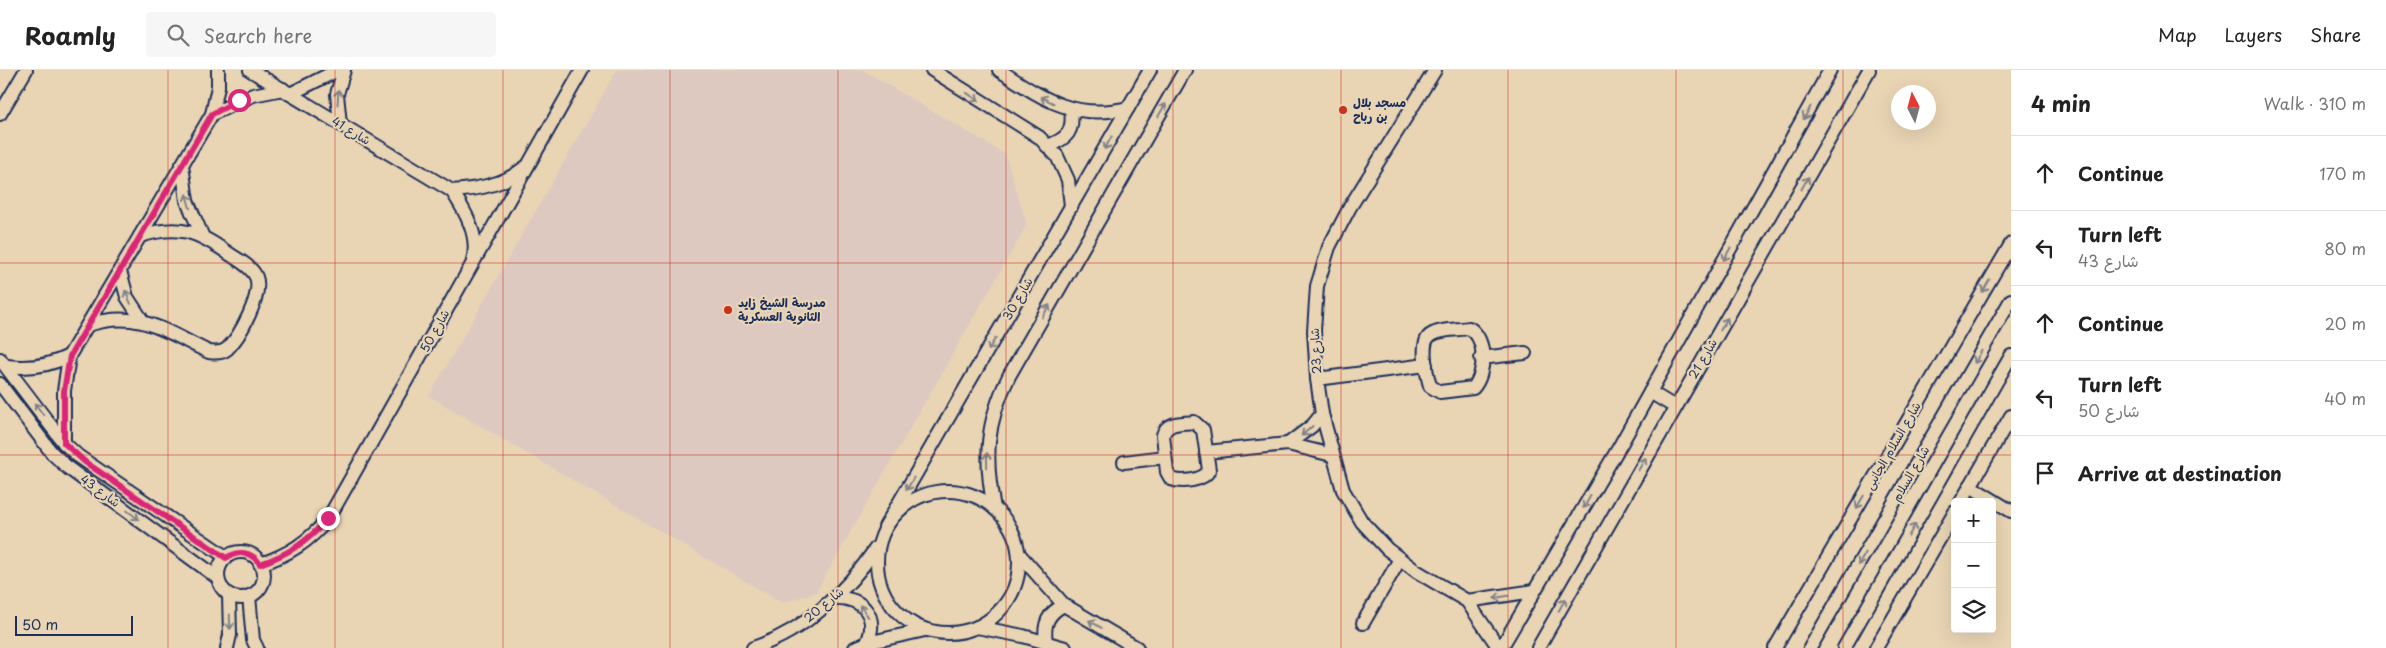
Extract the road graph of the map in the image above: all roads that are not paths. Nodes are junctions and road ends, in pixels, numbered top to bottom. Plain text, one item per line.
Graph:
1 (26, 70) edge
2 (218, 70) edge
3 (250, 70) edge
4 (338, 70) edge
5 (344, 70) edge
6 (582, 70) edge
7 (932, 70) edge
8 (999, 70) edge
9 (1150, 70) edge
10 (1185, 70) edge
11 (1435, 70) edge
12 (1830, 70) edge
13 (1869, 70) edge
14 (286, 92) junction
15 (1128, 108) junction
16 (1070, 109) junction
17 (0, 114) edge
18 (212, 114) junction
19 (340, 124) junction
20 (1047, 146) junction
21 (530, 163) junction
22 (182, 164) junction
23 (452, 191) junction
24 (1071, 206) junction
25 (202, 235) junction
26 (140, 236) junction
27 (2011, 244) edge
28 (470, 269) junction
29 (120, 271) junction
30 (2011, 300) edge
31 (142, 320) junction
32 (88, 325) junction
33 (1525, 353) dead end
34 (70, 356) junction
35 (2011, 356) edge
36 (1482, 358) junction
37 (3, 363) edge
38 (1426, 365) junction
39 (1317, 379) junction
40 (0, 384) edge
41 (1650, 392) junction
42 (1675, 407) junction
43 (1322, 414) junction
44 (2011, 416) edge
45 (64, 443) junction
46 (1288, 444) junction
47 (1206, 452) junction
48 (1332, 455) junction
49 (78, 456) junction
50 (1165, 457) junction
51 (1124, 462) dead end
52 (68, 468) junction
53 (1970, 486) junction
54 (1963, 498) edge
55 (994, 508) junction
56 (2011, 511) edge
57 (1951, 519) edge
58 (885, 527) junction
59 (879, 543) junction
60 (1019, 554) junction
61 (226, 558) junction
62 (1400, 559) junction
63 (260, 564) junction
64 (218, 578) junction
65 (1534, 591) junction
66 (229, 595) junction
67 (249, 596) junction
68 (834, 598) junction
69 (1467, 601) junction
70 (1064, 605) junction
71 (1362, 623) dead end
72 (977, 627) junction
73 (925, 630) junction
74 (1046, 642) junction
75 (861, 646) edge
76 (227, 648) edge
77 (257, 648) edge
78 (754, 648) edge
79 (1064, 648) edge
80 (1137, 648) edge
81 (1500, 648) edge
82 (1538, 648) edge
83 (1775, 648) edge
84 (1810, 648) edge
85 (1844, 648) edge
86 (1876, 648) edge

1 - 17 street
2 - 18 street
3 - 14 street, شارع 41
4 - 14 street
19 -> 5 street
6 - 21 street, شارع 50
7 -> 20 street
16 -> 8 street
9 - 15 street, شارع 30
55 -> 10 street
11 - 39 street, شارع 23
12 -> 41 street
42 -> 13 street, شارع 21
14 - 18 street
14 - 19 street, شارع 41
15 - 16 street
15 -> 24 street, شارع 30
16 - 20 street
18 - 22 street
19 - 23 street, شارع 41
20 - 24 street
21 - 23 street
21 - 28 street, شارع 50
25 -> 22 street
22 - 26 street
23 - 28 street, شارع 41
24 -> 58 street, شارع 30
25 - 26 street
25 - 31 street
26 - 29 street
27 -> 83 street, شارع السلام الجانبى
28 - 63 street, شارع 50
31 -> 29 street
29 - 32 street
30 -> 84 street, شارع السلام
31 - 32 street
32 - 34 street
33 - 36 street
34 - 37 street
34 - 45 street
85 -> 35 street
36 - 38 street
36 - 38 street
45 -> 37 street, شارع 43
38 - 39 street
39 - 43 street, شارع 23
40 - 52 street, شارع 43
41 - 42 street
41 -> 65 street
82 -> 42 street, شارع 21
43 -> 46 street
43 - 48 street, شارع 23
44 - 53 street
45 - 49 street, شارع 43
46 - 47 street
46 - 48 street
47 - 50 street
47 - 50 street
48 - 62 street, شارع 23
49 - 52 street
49 - 61 street, شارع 43
50 - 51 street
52 -> 64 street, شارع 43
53 - 54 street
53 - 56 street
55 - 58 street
55 - 60 street
57 - 86 street
58 - 59 street
59 - 68 street, شارع 20
59 - 73 street
60 - 70 street
60 - 72 street
61 - 63 street
61 - 64 street
62 - 69 street, شارع 23
62 - 71 street
63 - 67 street
64 - 66 street
65 -> 69 street
65 - 81 street
66 - 67 street
66 -> 76 street
67 - 77 street
75 -> 68 street
68 - 78 street, شارع 20
69 - 81 street, شارع 23
70 - 74 street
80 -> 70 street
72 - 73 street
72 - 74 street
73 - 75 street
74 - 79 street

